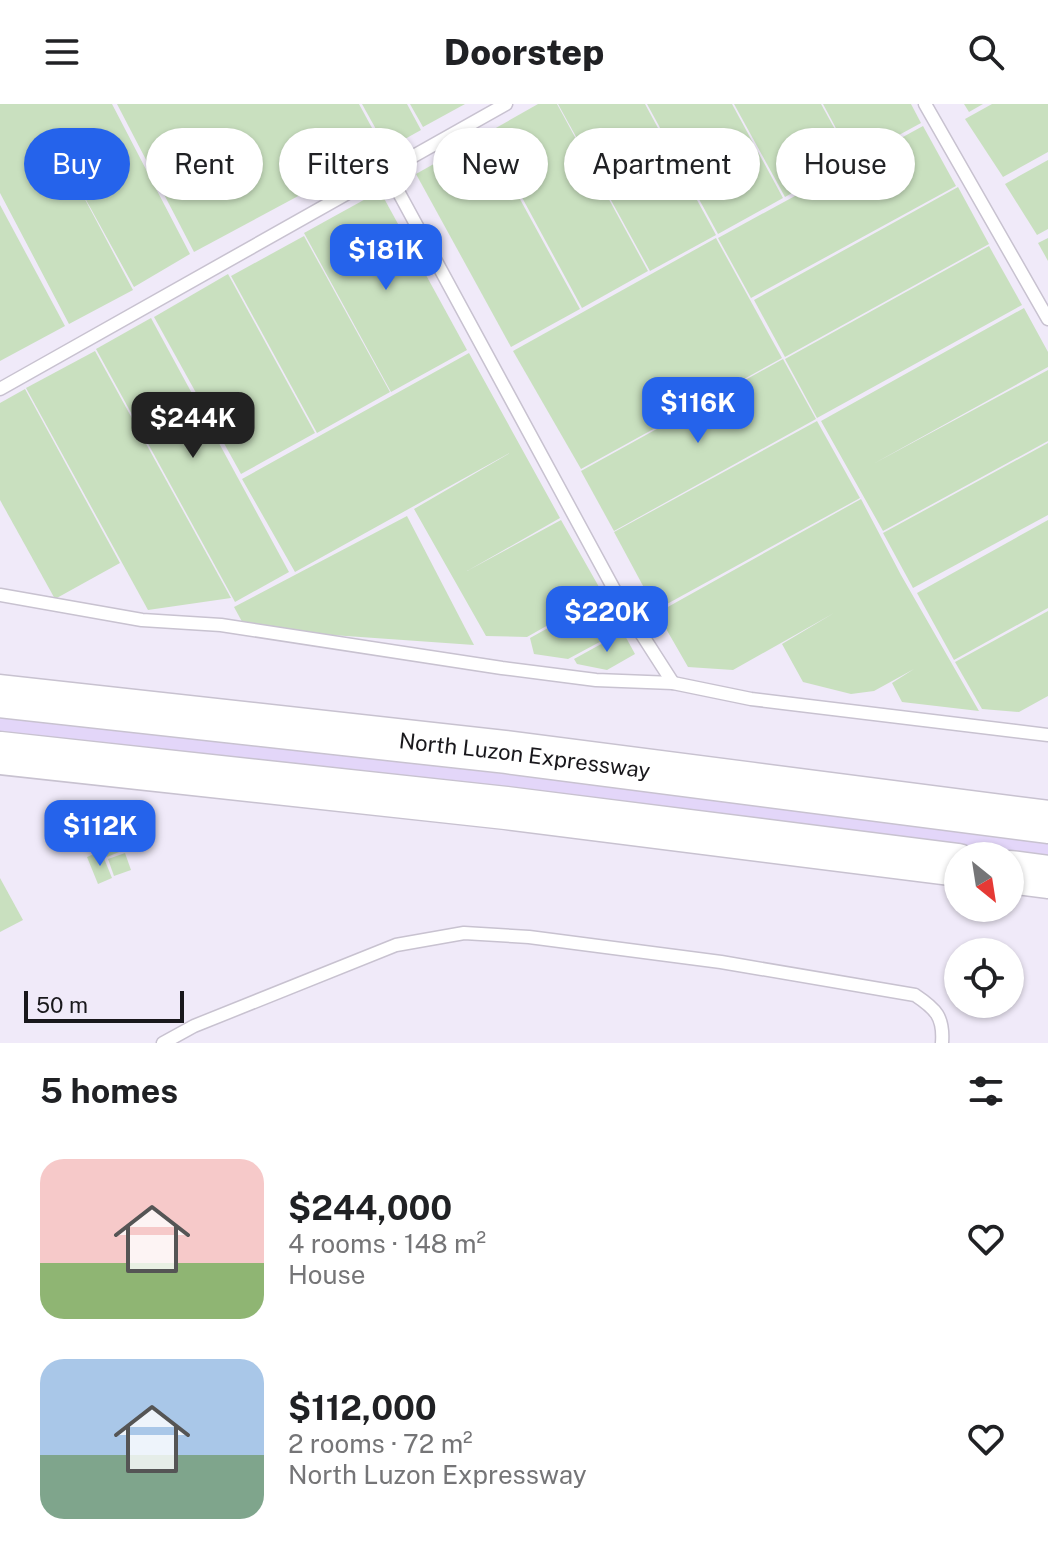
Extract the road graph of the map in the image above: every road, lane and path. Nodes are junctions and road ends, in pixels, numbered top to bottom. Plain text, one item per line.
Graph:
1 (506, 104) edge
2 (925, 104) edge
3 (417, 152) edge
4 (332, 200) edge
5 (403, 200) edge
6 (1048, 319) edge
7 (0, 389) edge
8 (0, 595) edge
9 (673, 683) junction
10 (0, 696) edge
11 (1048, 735) edge
12 (0, 753) edge
13 (1048, 822) edge
14 (944, 863) edge
15 (1024, 874) edge
16 (1048, 877) edge
17 (163, 1043) edge
18 (942, 1043) edge

1 - 3 lane
2 - 6 lane
4 - 7 lane
5 - 9 lane
8 - 9 lane
9 - 11 lane
10 - 13 highway, North Luzon Expressway
12 - 14 highway
15 - 16 highway
17 - 18 lane

